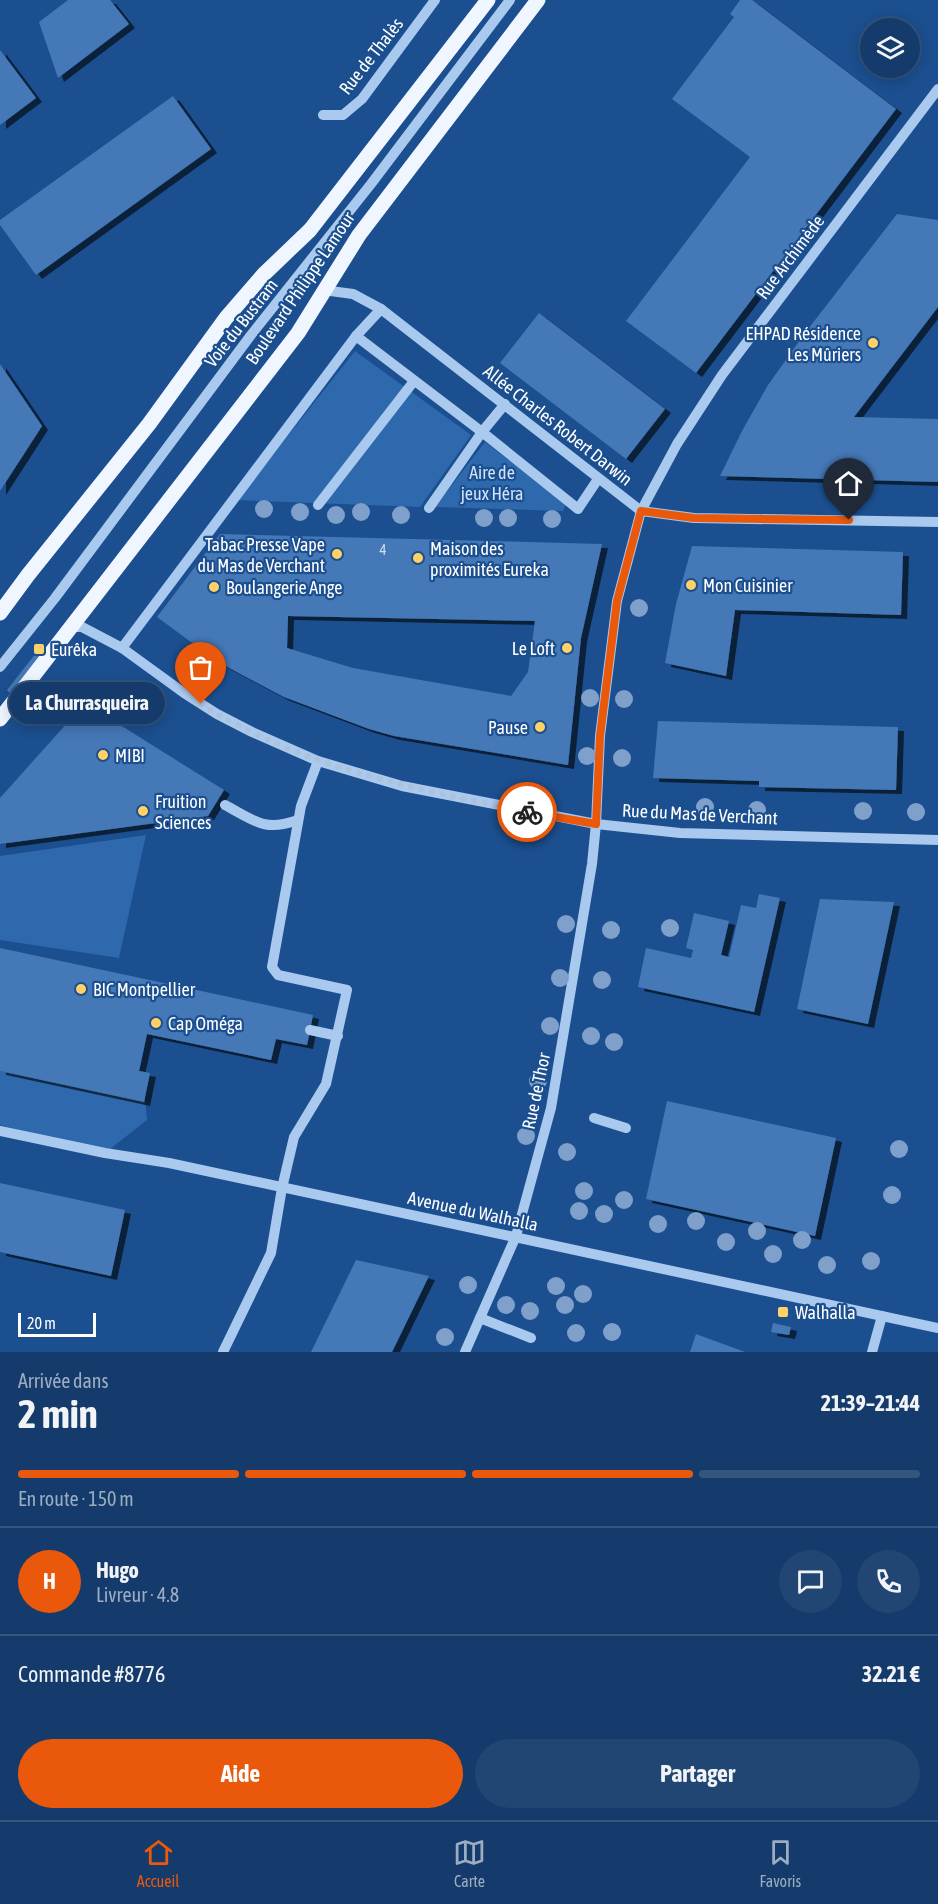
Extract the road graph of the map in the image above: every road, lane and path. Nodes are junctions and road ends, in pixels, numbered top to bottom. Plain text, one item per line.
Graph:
1 (435, 0) edge
2 (488, 0) edge
3 (510, 0) edge
4 (538, 0) edge
5 (938, 89) edge
6 (323, 115) dead end
7 (323, 290) junction
8 (381, 309) junction
9 (356, 336) junction
10 (414, 381) junction
11 (505, 404) junction
12 (482, 432) junction
13 (598, 479) junction
14 (318, 505) dead end
15 (429, 508) dead end
16 (641, 511) junction
17 (938, 522) edge
18 (5, 597) edge
19 (0, 614) edge
20 (72, 627) junction
21 (122, 648) junction
22 (0, 667) edge
23 (0, 719) edge
24 (318, 761) junction
25 (225, 805) dead end
26 (298, 820) junction
27 (596, 824) junction
28 (938, 840) edge
29 (310, 1030) dead end
30 (338, 1036) junction
31 (594, 1118) dead end
32 (626, 1128) dead end
33 (0, 1131) edge
34 (282, 1188) junction
35 (516, 1236) junction
36 (882, 1316) junction
37 (480, 1318) junction
38 (938, 1328) edge
39 (531, 1338) dead end
40 (223, 1352) edge
41 (465, 1352) edge
42 (872, 1352) edge

1 - 6 street, Rue de Thalès
2 - 18 main road, Boulevard Philippe Lamour
3 - 22 street, Voie du Bustram
4 - 7 main road, Boulevard Philippe Lamour
5 - 16 street, Rue Archimède
7 - 8 street, Allée Charles Robert Darwin
7 - 20 main road, Boulevard Philippe Lamour
8 - 9 street
8 - 11 street, Allée Charles Robert Darwin
9 - 10 street
9 - 21 street
10 - 12 street
10 - 14 street
11 - 12 street
11 - 13 street, Allée Charles Robert Darwin
12 - 13 street
12 - 15 street
13 - 16 street, Allée Charles Robert Darwin
16 - 17 street, Allée Charles Robert Darwin
16 - 27 street, Rue Archimède
18 - 19 main road, Boulevard Philippe Lamour
20 - 21 street, Rue du Mas de Verchant
20 - 23 main road, Boulevard Philippe Lamour
21 - 24 street, Rue du Mas de Verchant
24 - 26 street
24 - 27 street, Rue du Mas de Verchant
25 - 26 street
26 - 30 street
27 - 28 street, Rue du Mas de Verchant
27 - 35 street, Rue de Thor
29 - 30 street
30 - 34 street
31 - 32 street
33 - 34 street, Avenue du Walhalla
34 - 35 street, Avenue du Walhalla
34 - 40 street
35 - 36 street, Avenue du Walhalla
35 - 37 street, Rue de Thor
36 - 38 street, Avenue du Walhalla
36 - 42 street
37 - 39 street
37 - 41 street, Rue de Thor

